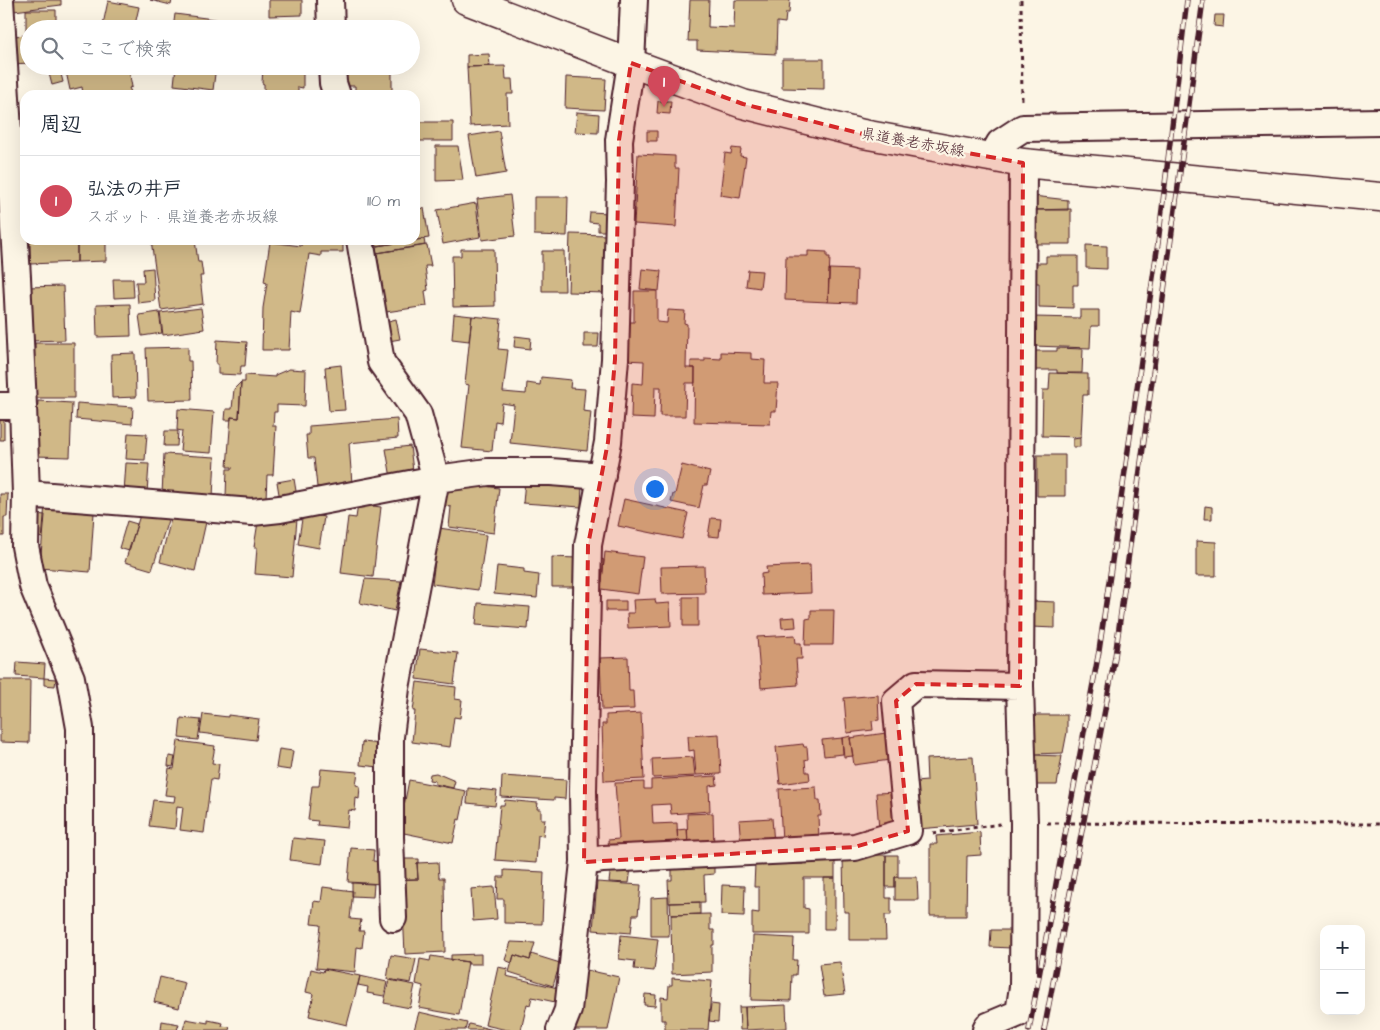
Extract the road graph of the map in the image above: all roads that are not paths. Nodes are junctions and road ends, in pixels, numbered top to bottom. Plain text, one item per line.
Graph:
1 (0, 0) edge
2 (330, 0) edge
3 (466, 0) edge
4 (634, 0) edge
5 (331, 20) edge
6 (631, 63) junction
7 (333, 75) edge
8 (335, 90) edge
9 (1380, 122) edge
10 (992, 156) junction
11 (1023, 163) junction
12 (1380, 197) edge
13 (361, 245) edge
14 (11, 406) edge
15 (602, 476) junction
16 (436, 479) junction
17 (26, 494) junction
18 (1020, 686) junction
19 (584, 862) junction
20 (394, 918) dead end
21 (80, 1030) edge
22 (560, 1030) edge
23 (986, 1030) edge

1 - 14 street
2 - 5 street
3 - 6 main road, 県道養老赤坂線
4 - 6 street
6 - 10 main road, 県道養老赤坂線
6 - 15 street
7 - 8 street
9 - 10 street
10 - 11 main road, 県道養老赤坂線
11 - 12 main road, 県道養老赤坂線
11 - 18 street
13 - 16 street
14 - 17 street
15 - 16 street
15 - 19 street
16 - 17 street
16 - 20 street
17 - 21 street
18 - 19 street
18 - 23 street
19 - 22 street

